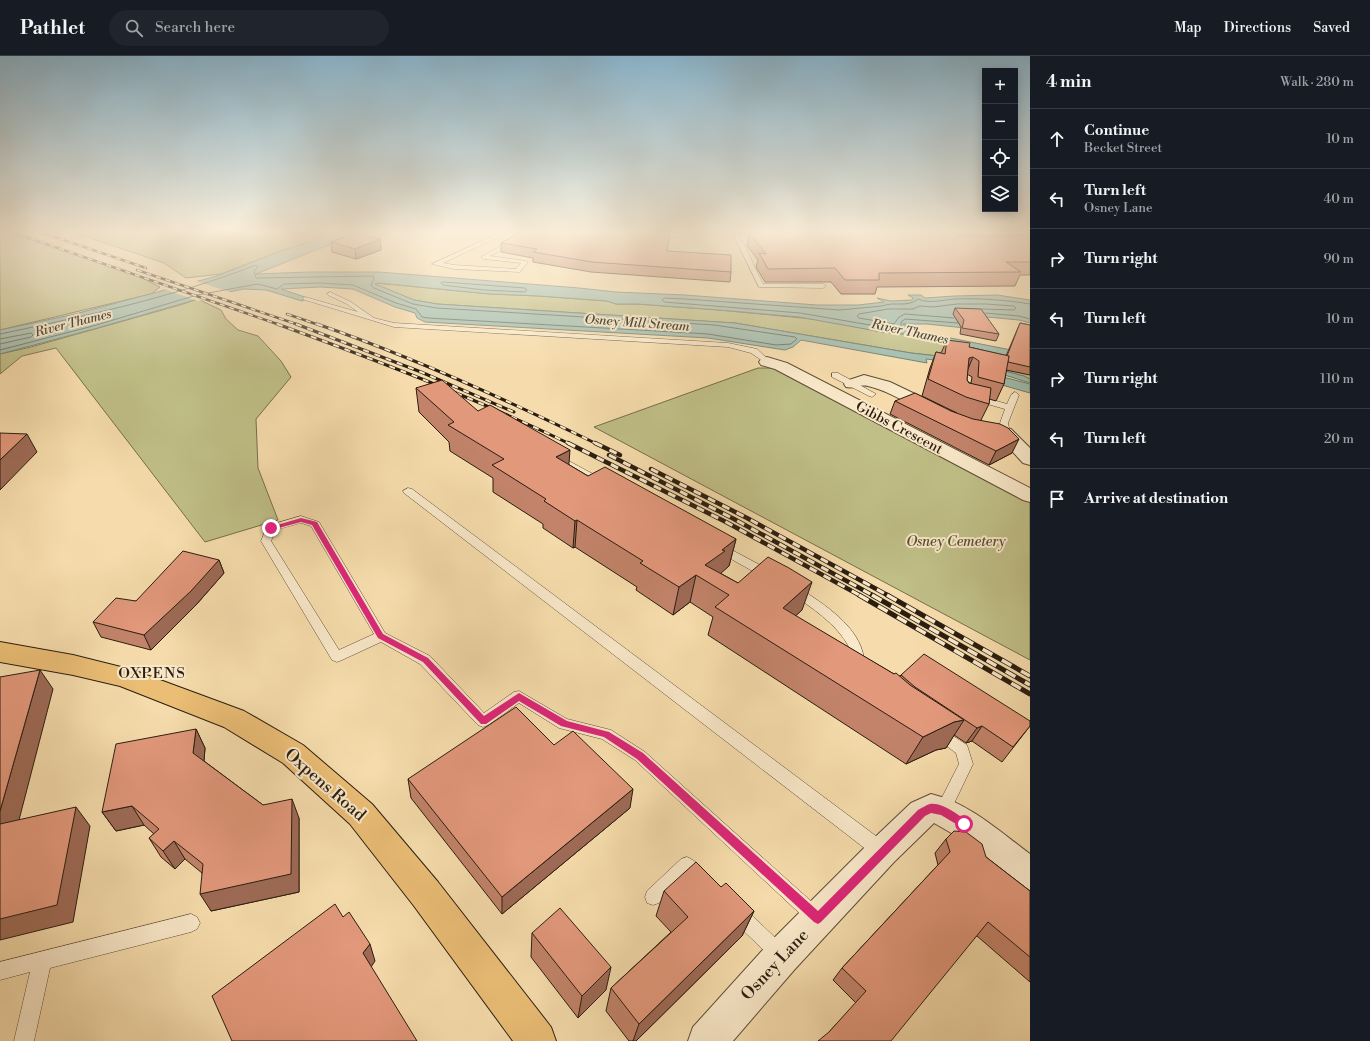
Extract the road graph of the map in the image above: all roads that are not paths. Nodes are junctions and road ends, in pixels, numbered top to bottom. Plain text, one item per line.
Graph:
1 (757, 278) edge
2 (823, 286) edge
3 (330, 294) dead end
4 (305, 299) dead end
5 (372, 319) junction
6 (767, 362) joint
7 (835, 375) dead end
8 (852, 384) junction
9 (872, 394) dead end
10 (1015, 395) dead end
11 (965, 396) edge
12 (1010, 408) junction
13 (945, 416) edge
14 (973, 427) edge
15 (1005, 433) junction
16 (546, 452) edge
17 (1030, 459) edge
18 (615, 490) edge
19 (408, 491) dead end
20 (1030, 496) edge
21 (705, 540) edge
22 (381, 636) junction
23 (0, 652) edge
24 (866, 678) edge
25 (931, 728) edge
26 (937, 809) junction
27 (883, 851) junction
28 (1030, 874) edge
29 (709, 887) edge
30 (653, 897) dead end
31 (726, 902) edge
32 (818, 918) junction
33 (191, 923) dead end
34 (782, 956) junction
35 (42, 961) junction
36 (0, 971) edge
37 (24, 1041) edge
38 (537, 1041) edge
39 (707, 1041) edge

1 - 2 lane
3 - 5 lane
4 - 5 lane
5 - 6 lane
6 - 20 street, Gibbs Crescent
7 - 8 lane
8 - 9 lane
8 - 13 street
10 - 12 lane
11 - 12 lane
12 - 15 lane
14 - 15 street
15 - 17 street
16 - 18 lane
19 - 27 lane
21 - 24 lane
22 - 22 lane
22 - 32 lane
23 - 38 main road, Oxpens Road
25 - 26 lane
26 - 27 street, Osney Lane
26 - 28 street
27 - 32 street, Osney Lane
29 - 30 lane
31 - 34 lane
32 - 34 street, Osney Lane
33 - 35 lane
34 - 39 street, Osney Lane
35 - 36 lane
35 - 37 lane

